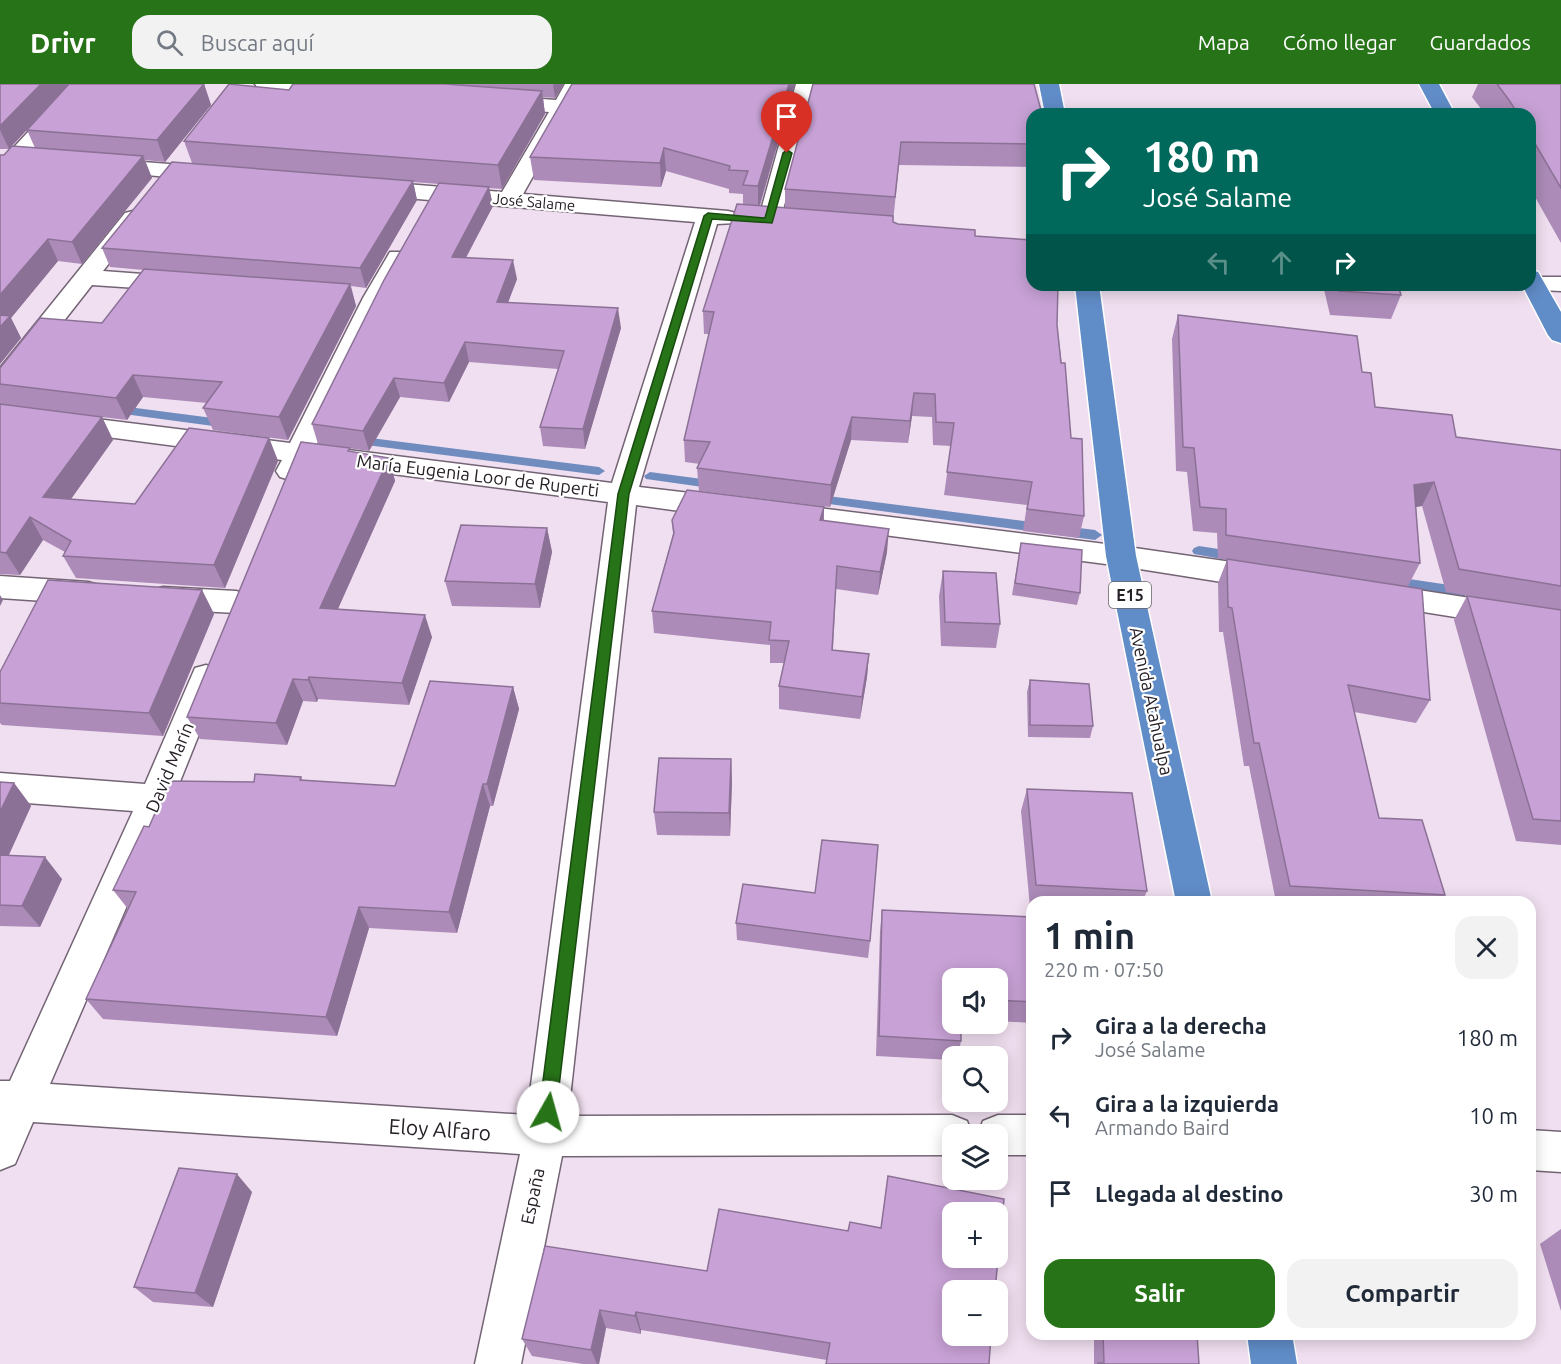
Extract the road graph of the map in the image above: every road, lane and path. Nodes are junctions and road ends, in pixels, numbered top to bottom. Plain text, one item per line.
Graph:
1 (84, 84) edge
2 (265, 84) edge
3 (575, 84) edge
4 (806, 84) edge
5 (1049, 84) edge
6 (1429, 84) edge
7 (360, 91) edge
8 (479, 101) edge
9 (562, 107) junction
10 (1054, 108) edge
11 (1442, 108) edge
12 (8, 157) edge
13 (40, 160) edge
14 (88, 164) edge
15 (0, 175) edge
16 (228, 176) edge
17 (166, 178) junction
18 (354, 186) edge
19 (435, 193) junction
20 (509, 200) junction
21 (708, 216) junction
22 (769, 221) junction
23 (793, 223) edge
24 (87, 277) junction
25 (1536, 282) edge
26 (1561, 284) edge
27 (202, 285) edge
28 (1088, 291) edge
29 (1536, 291) edge
30 (1561, 335) edge
31 (0, 385) edge
32 (0, 415) edge
33 (298, 452) junction
34 (623, 494) junction
35 (280, 495) edge
36 (1121, 556) junction
37 (250, 570) edge
38 (1290, 582) edge
39 (0, 587) edge
40 (1349, 591) edge
41 (236, 602) junction
42 (1561, 623) edge
43 (0, 787) edge
44 (156, 799) junction
45 (1193, 896) edge
46 (11, 1100) edge
47 (942, 1135) edge
48 (1008, 1135) edge
49 (1026, 1135) edge
50 (545, 1136) junction
51 (0, 1150) edge
52 (1536, 1150) edge
53 (1561, 1152) edge
54 (1271, 1340) edge
55 (498, 1364) edge
56 (1274, 1364) edge

1 - 12 street
2 - 7 street
3 - 9 street
4 - 22 street
5 - 10 highway
6 - 11 highway
8 - 9 street
9 - 20 street
12 - 13 street
12 - 15 street
14 - 17 street
16 - 17 street
17 - 24 street
18 - 19 street, José Salame
19 - 20 street, José Salame
19 - 33 street
20 - 21 street, José Salame
21 - 22 street, José Salame
21 - 34 street, España
22 - 23 street, José Salame
24 - 27 street
24 - 31 street
25 - 26 street
28 - 36 highway, Avenida Atahualpa / E15
29 - 30 highway
32 - 33 street, María Eugenia Loor de Ruperti
33 - 34 street, María Eugenia Loor de Ruperti
33 - 35 street
34 - 36 street, María Eugenia Loor de Ruperti
34 - 50 street, España
36 - 38 street, María Eugenia Loor de Ruperti
36 - 45 highway, Avenida Atahualpa / E15
37 - 41 street, David Marín
39 - 41 street
40 - 42 street
41 - 44 street, David Marín
43 - 44 street
44 - 46 street, David Marín
46 - 50 street, Eloy Alfaro
46 - 51 street, David Marín
47 - 50 street, Eloy Alfaro
48 - 49 street
50 - 55 street, España
52 - 53 street
54 - 56 highway

